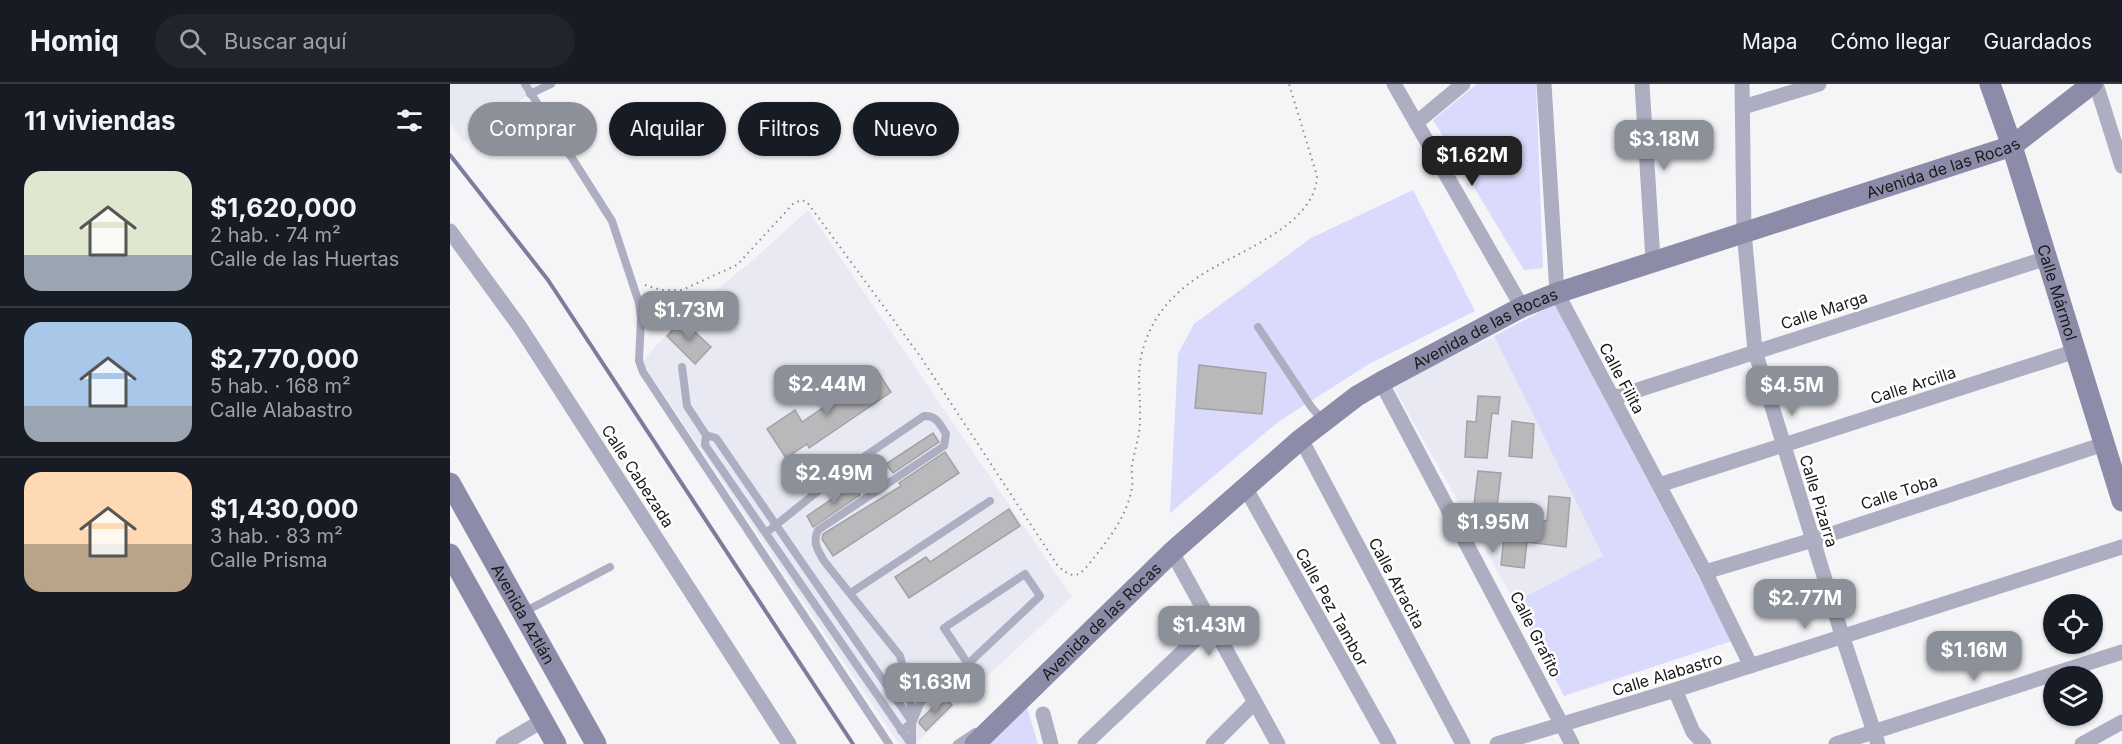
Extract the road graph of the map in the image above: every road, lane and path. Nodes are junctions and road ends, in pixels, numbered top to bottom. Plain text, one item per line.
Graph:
1 (525, 84) edge
2 (551, 84) edge
3 (1289, 84) edge
4 (1394, 84) edge
5 (1463, 84) edge
6 (1544, 84) edge
7 (1641, 84) edge
8 (1742, 84) edge
9 (1819, 84) edge
10 (1990, 84) edge
11 (2094, 84) edge
12 (530, 94) junction
13 (1743, 107) junction
14 (1416, 123) junction
15 (2012, 146) junction
16 (2122, 166) edge
17 (450, 231) edge
18 (1744, 232) junction
19 (2047, 258) junction
20 (1653, 260) junction
21 (631, 279) junction
22 (1557, 293) junction
23 (1521, 307) junction
24 (1258, 327) dead end
25 (1755, 351) junction
26 (2076, 351) junction
27 (682, 367) dead end
28 (1381, 382) junction
29 (1613, 398) junction
30 (1324, 421) junction
31 (706, 435) junction
32 (1300, 439) junction
33 (2104, 444) junction
34 (1783, 446) junction
35 (450, 483) edge
36 (1659, 485) junction
37 (1245, 487) junction
38 (990, 501) dead end
39 (2122, 501) edge
40 (777, 524) junction
41 (766, 533) junction
42 (1813, 540) junction
43 (2122, 548) edge
44 (1172, 552) junction
45 (450, 554) edge
46 (610, 567) dead end
47 (1705, 572) junction
48 (852, 592) junction
49 (522, 613) junction
50 (838, 613) junction
51 (826, 621) junction
52 (1211, 625) junction
53 (1842, 635) junction
54 (2122, 652) edge
55 (968, 664) junction
56 (1751, 666) junction
57 (1676, 690) junction
58 (1253, 704) junction
59 (1043, 714) dead end
60 (542, 722) junction
61 (912, 722) junction
62 (2122, 722) edge
63 (1562, 725) junction
64 (991, 728) junction
65 (901, 730) junction
66 (1876, 738) edge
67 (503, 744) edge
68 (556, 744) edge
69 (596, 744) edge
70 (789, 744) edge
71 (889, 744) edge
72 (912, 744) edge
73 (957, 744) edge
74 (975, 744) edge
75 (1051, 744) edge
76 (1085, 744) edge
77 (1213, 744) edge
78 (1278, 744) edge
79 (1389, 744) edge
80 (1463, 744) edge
81 (1497, 744) edge
82 (1572, 744) edge
83 (1704, 744) edge
84 (1836, 744) edge
85 (2082, 744) edge

1 - 12 lane
2 - 12 lane
3 - 21 path
4 - 14 street
5 - 14 street
6 - 22 street, Calle Filita
7 - 20 street
8 - 13 street, Calle Pizarra
9 - 13 street
10 - 15 street, Calle Mármol
11 - 15 street, Avenida de las Rocas
11 - 16 street
12 - 21 lane
13 - 18 street, Calle Pizarra
14 - 23 street
15 - 18 street, Avenida de las Rocas
15 - 19 street, Calle Mármol
17 - 70 street, Calle Cabezada
18 - 20 street, Avenida de las Rocas
18 - 25 street, Calle Pizarra
19 - 25 street, Calle Marga
19 - 26 street, Calle Mármol
20 - 22 street, Avenida de las Rocas
21 - 71 lane
22 - 23 street, Avenida de las Rocas
22 - 29 street, Calle Filita
23 - 28 street, Avenida de las Rocas
24 - 30 lane
25 - 29 street, Calle Marga
25 - 34 street, Calle Pizarra
26 - 33 street, Calle Mármol
26 - 34 street, Calle Arcilla
27 - 31 lane
28 - 30 street, Avenida de las Rocas
28 - 63 street, Calle Grafito
29 - 36 street, Calle Filita
30 - 32 street, Avenida de las Rocas
31 - 40 lane
31 - 41 lane
32 - 37 street, Avenida de las Rocas
32 - 80 street, Calle Atracita
33 - 39 street, Calle Mármol
33 - 42 street, Calle Toba
34 - 36 street, Calle Arcilla
34 - 42 street, Calle Pizarra
35 - 49 street, Avenida Aztlán
36 - 47 street, Calle Filita
37 - 44 street, Avenida de las Rocas
37 - 79 street, Calle Pez Tambor
38 - 48 lane
40 - 41 lane
40 - 48 lane
40 - 50 lane
41 - 51 lane
42 - 47 street, Calle Toba
42 - 53 street, Calle Pizarra
43 - 53 street, Calle Alabastro
44 - 52 street
44 - 64 street, Avenida de las Rocas
45 - 60 street
46 - 49 lane
47 - 56 street, Calle Filita
48 - 61 lane
49 - 69 street, Avenida Aztlán
50 - 51 lane
50 - 61 lane
51 - 65 lane
52 - 58 street
52 - 76 street
53 - 56 street, Calle Alabastro
53 - 66 street, Calle Pizarra
54 - 66 street
55 - 55 lane
55 - 61 lane
56 - 57 street, Calle Alabastro
57 - 63 street, Calle Alabastro
57 - 83 street
58 - 77 street
58 - 78 street
59 - 75 street
60 - 67 street
60 - 68 street
61 - 65 lane
61 - 72 lane
62 - 85 street
63 - 81 street, Calle Alabastro
63 - 82 street, Calle Grafito
64 - 73 lane
64 - 74 street, Avenida de las Rocas
65 - 72 lane
66 - 84 street

